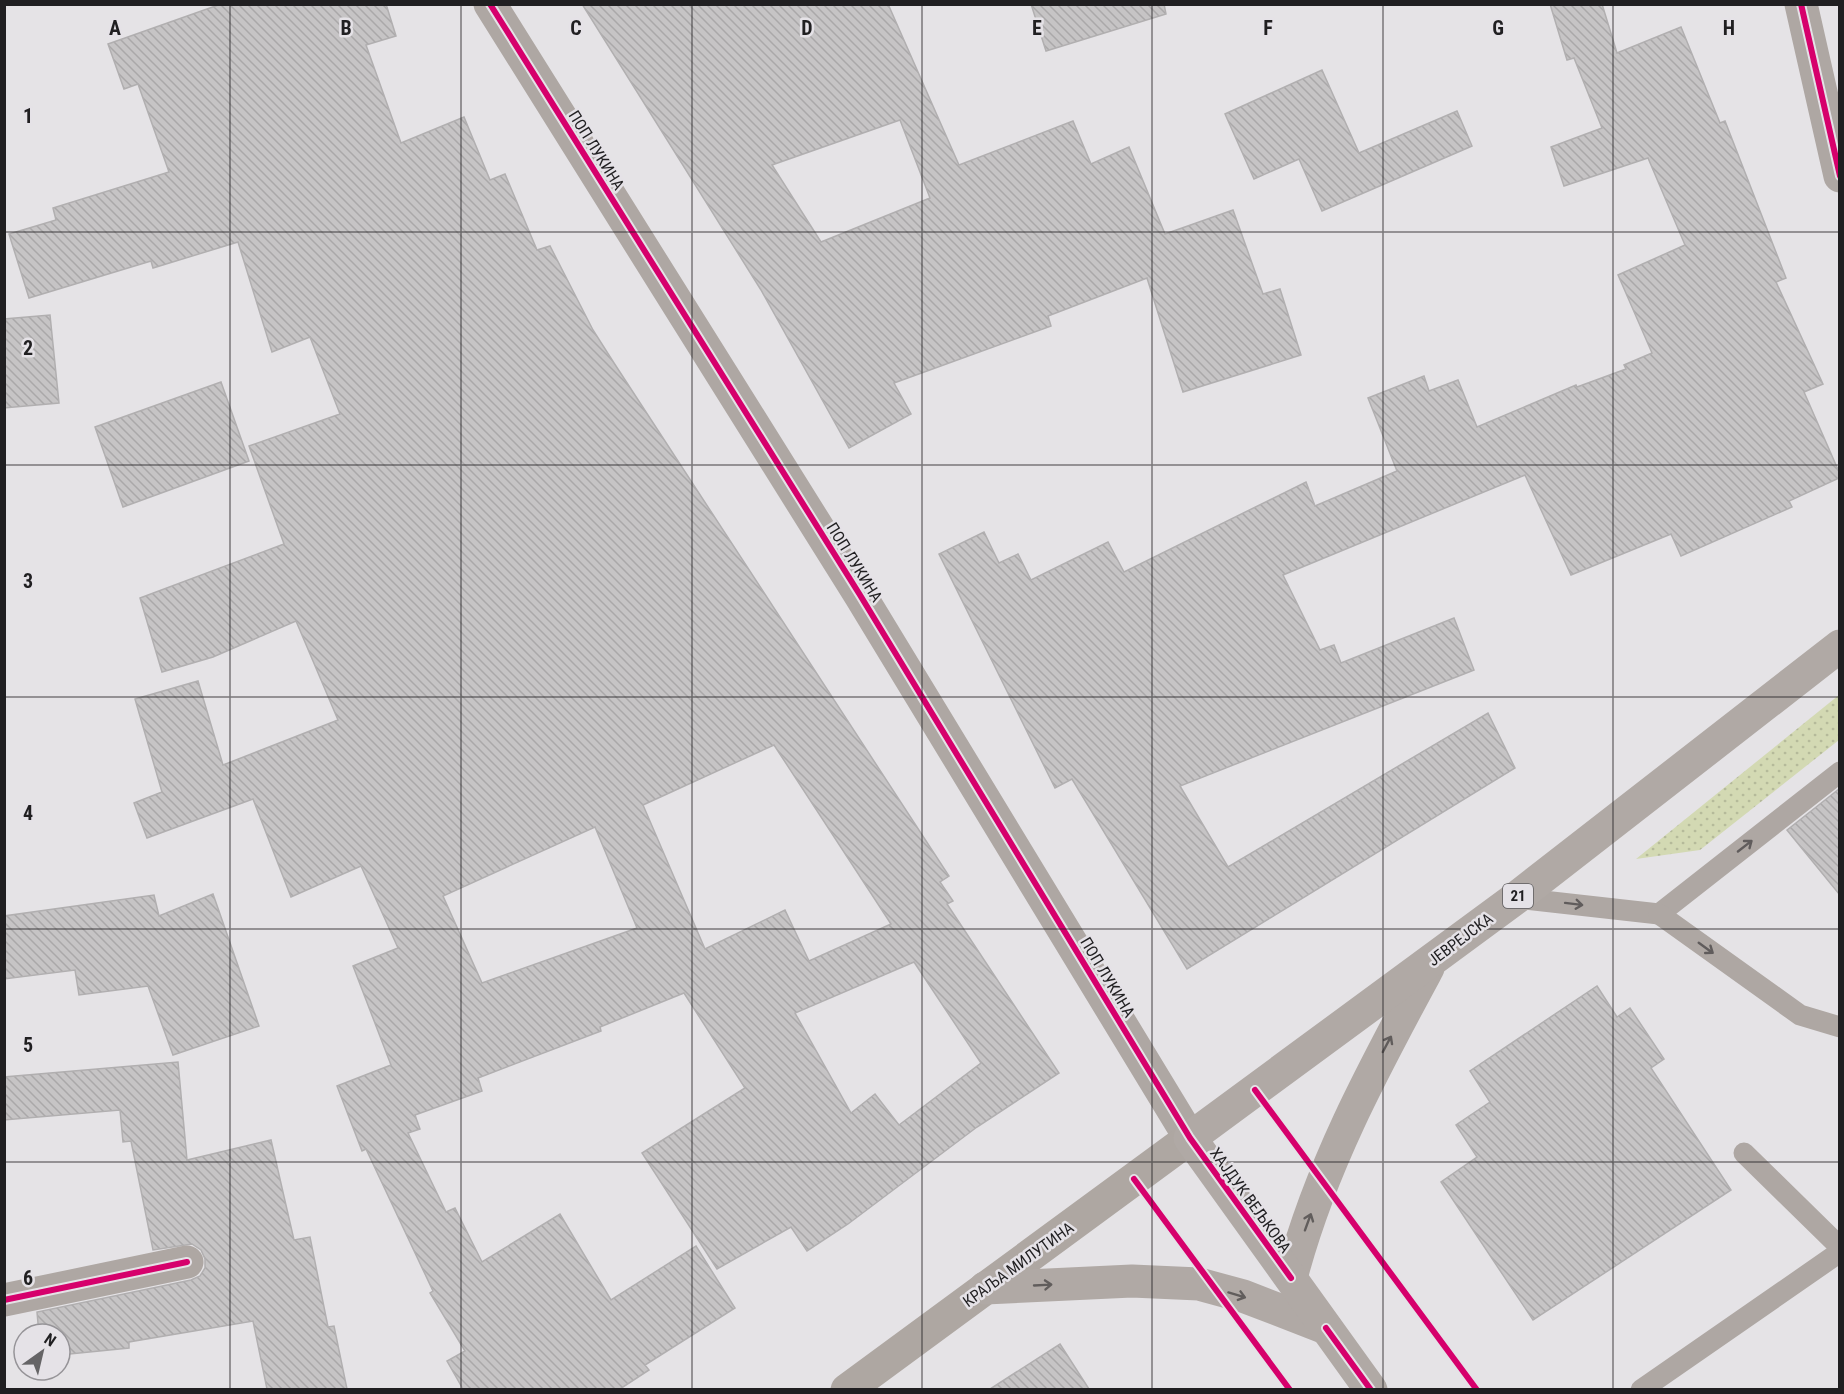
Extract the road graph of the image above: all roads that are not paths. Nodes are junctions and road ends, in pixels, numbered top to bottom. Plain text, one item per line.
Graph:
1 (490, 4) edge
2 (1801, 4) edge
3 (1839, 176) edge
4 (1839, 646) edge
5 (1839, 772) edge
6 (1516, 898) junction
7 (1659, 914) junction
8 (1432, 960) junction
9 (1839, 1027) edge
10 (1190, 1138) junction
11 (1744, 1153) dead end
12 (1839, 1247) edge
13 (1839, 1252) edge
14 (187, 1262) dead end
15 (1291, 1278) junction
16 (985, 1288) junction
17 (4, 1300) edge
18 (1326, 1328) junction
19 (847, 1389) edge
20 (1371, 1389) edge
21 (1641, 1389) edge

1 - 10 street, ПОП ЛУКИНА
2 - 3 street
4 - 6 main road, ЈЕВРЕЈСКА / 21
7 -> 5 lane
6 -> 7 lane
6 - 8 main road, ЈЕВРЕЈСКА / 21
7 -> 9 lane
8 - 10 main road, ЈЕВРЕЈСКА / 21
15 -> 8 main road
10 - 15 main road, ХАЈДУК ВЕЉКОВА
10 - 16 main road, КРАЉА МИЛУТИНА
11 - 12 lane
13 - 21 lane
14 - 17 street
15 - 18 main road, ХАЈДУК ВЕЉКОВА
16 -> 18 main road
16 - 19 main road, КРАЉА МИЛУТИНА
18 - 20 main road, ХАЈДУК ВЕЉКОВА

